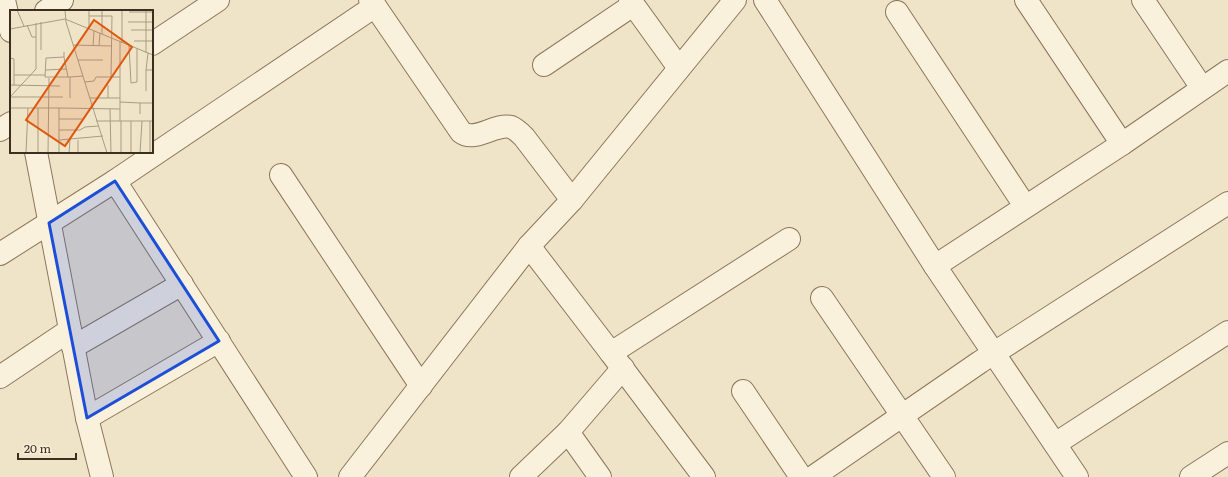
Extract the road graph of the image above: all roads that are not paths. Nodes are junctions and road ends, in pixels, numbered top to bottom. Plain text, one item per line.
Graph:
1 (4, 0) edge
2 (62, 0) edge
3 (218, 0) edge
4 (735, 0) edge
5 (765, 0) edge
6 (1026, 0) edge
7 (1144, 0) edge
8 (373, 3) edge
9 (631, 3) edge
10 (47, 10) edge
11 (897, 12) dead end
12 (10, 27) edge
13 (153, 43) edge
14 (544, 65) dead end
15 (679, 68) junction
16 (1228, 71) edge
17 (1202, 88) junction
18 (10, 124) edge
19 (0, 130) edge
20 (1122, 144) junction
21 (36, 153) edge
22 (282, 175) dead end
23 (115, 181) junction
24 (572, 200) junction
25 (1228, 203) edge
26 (1025, 206) junction
27 (49, 223) junction
28 (789, 239) dead end
29 (529, 246) junction
30 (0, 254) edge
31 (935, 266) junction
32 (182, 284) junction
33 (822, 298) dead end
34 (1228, 332) edge
35 (72, 338) junction
36 (219, 341) junction
37 (994, 353) junction
38 (617, 360) junction
39 (0, 377) edge
40 (421, 386) junction
41 (743, 391) dead end
42 (901, 416) junction
43 (87, 418) junction
44 (568, 432) junction
45 (1055, 444) junction
46 (1228, 453) edge
47 (95, 473) edge
48 (306, 477) edge
49 (350, 477) edge
50 (521, 477) edge
51 (600, 477) edge
52 (704, 477) edge
53 (801, 477) edge
54 (813, 477) edge
55 (944, 477) edge
56 (1077, 477) edge
57 (1191, 477) edge

1 - 12 street
2 - 10 street
3 - 13 street
4 - 15 street
5 - 31 street
6 - 20 street
7 - 17 street
8 - 23 street
8 - 24 street
9 - 14 street
9 - 15 street
11 - 26 street
15 - 24 street
16 - 17 street
17 - 20 street
18 - 19 street
20 - 26 street
21 - 27 street
22 - 40 street
23 - 27 street
23 - 32 street
24 - 29 street
25 - 37 street
26 - 31 street
27 - 30 street
27 - 35 street
28 - 38 street
29 - 38 street
29 - 40 street
31 - 37 street
32 - 35 street
32 - 36 street
33 - 42 street
34 - 45 street
35 - 39 street
35 - 43 street
36 - 43 street
36 - 48 street
37 - 42 street
37 - 45 street
38 - 44 street
38 - 52 street
40 - 49 street
41 - 53 street
42 - 54 street
42 - 55 street
43 - 47 street
44 - 50 street
44 - 51 street
45 - 56 street
46 - 57 street

